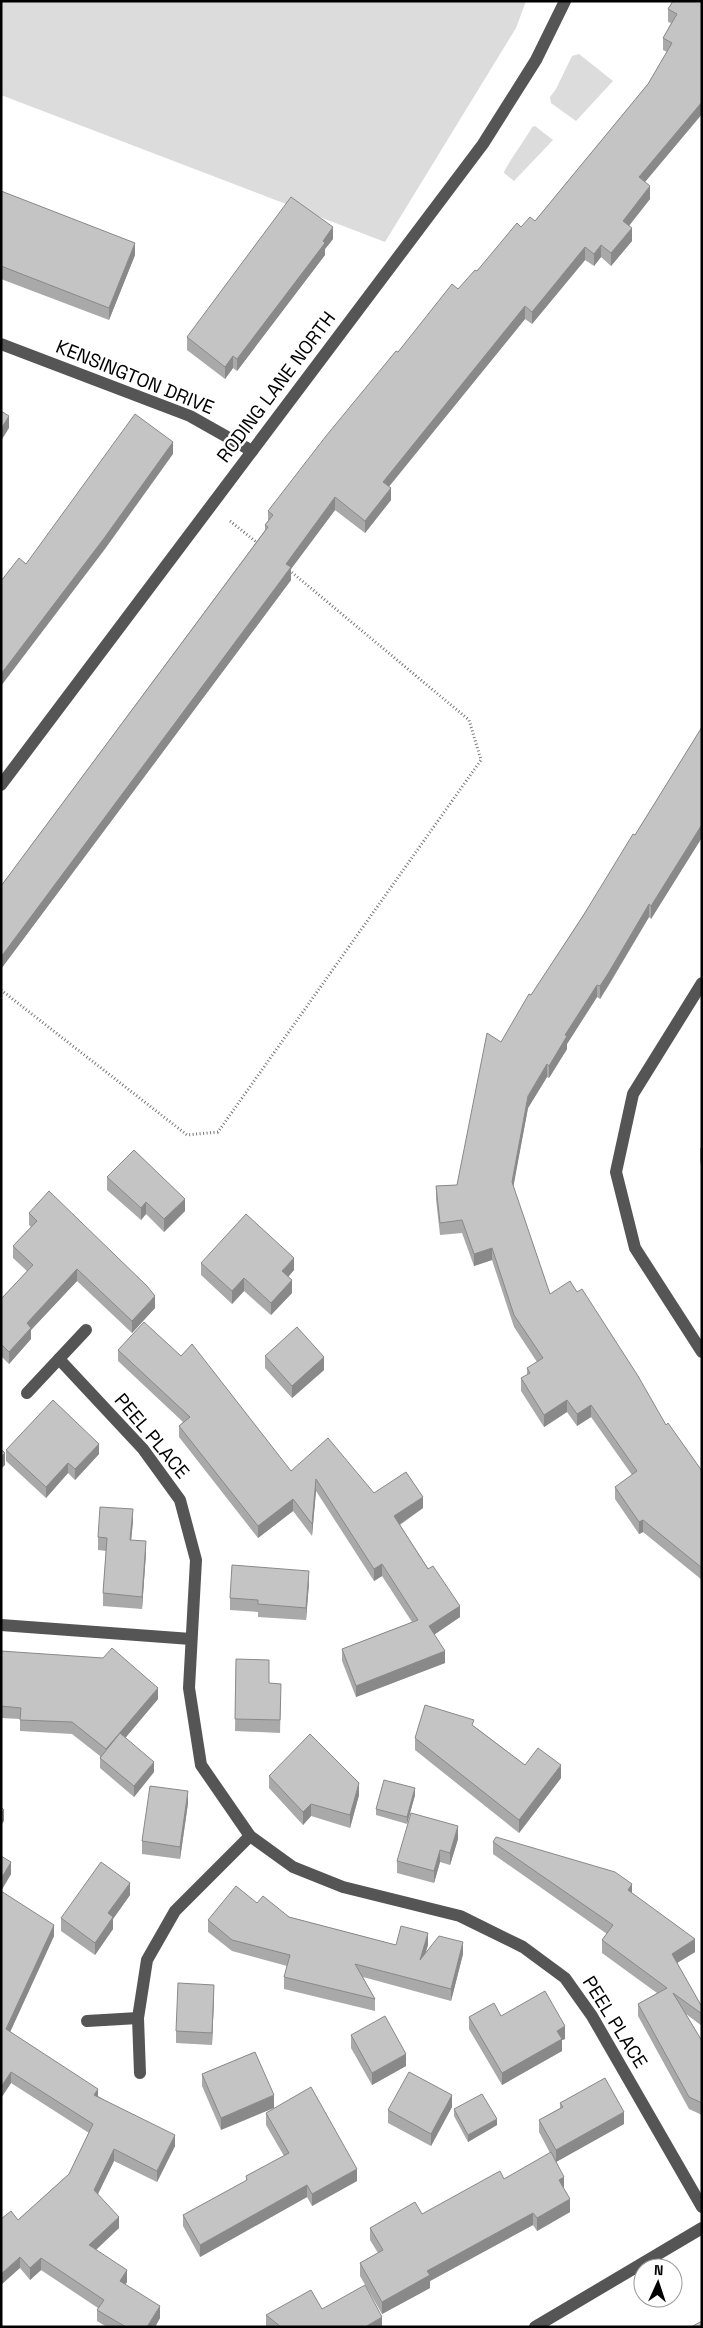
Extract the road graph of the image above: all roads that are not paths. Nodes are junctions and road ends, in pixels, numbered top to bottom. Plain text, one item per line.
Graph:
1 (565, 1) edge
2 (1, 344) edge
3 (252, 450) junction
4 (1, 784) edge
5 (702, 983) edge
6 (86, 1330) dead end
7 (702, 1352) edge
8 (59, 1359) junction
9 (27, 1393) dead end
10 (1, 1625) edge
11 (191, 1640) junction
12 (250, 1836) junction
13 (138, 2018) junction
14 (87, 2021) dead end
15 (140, 2073) dead end
16 (702, 2207) edge
17 (702, 2228) edge
18 (534, 2327) edge

1 - 3 street, RODING LANE NORTH
2 - 3 street, KENSINGTON DRIVE
3 - 4 street, RODING LANE NORTH
5 - 7 street
6 - 8 street
8 - 9 street
8 - 11 street, PEEL PLACE
10 - 11 street
11 - 12 street, PEEL PLACE
12 - 13 street
12 - 16 street, PEEL PLACE
13 - 14 street
13 - 15 street
17 - 18 street

